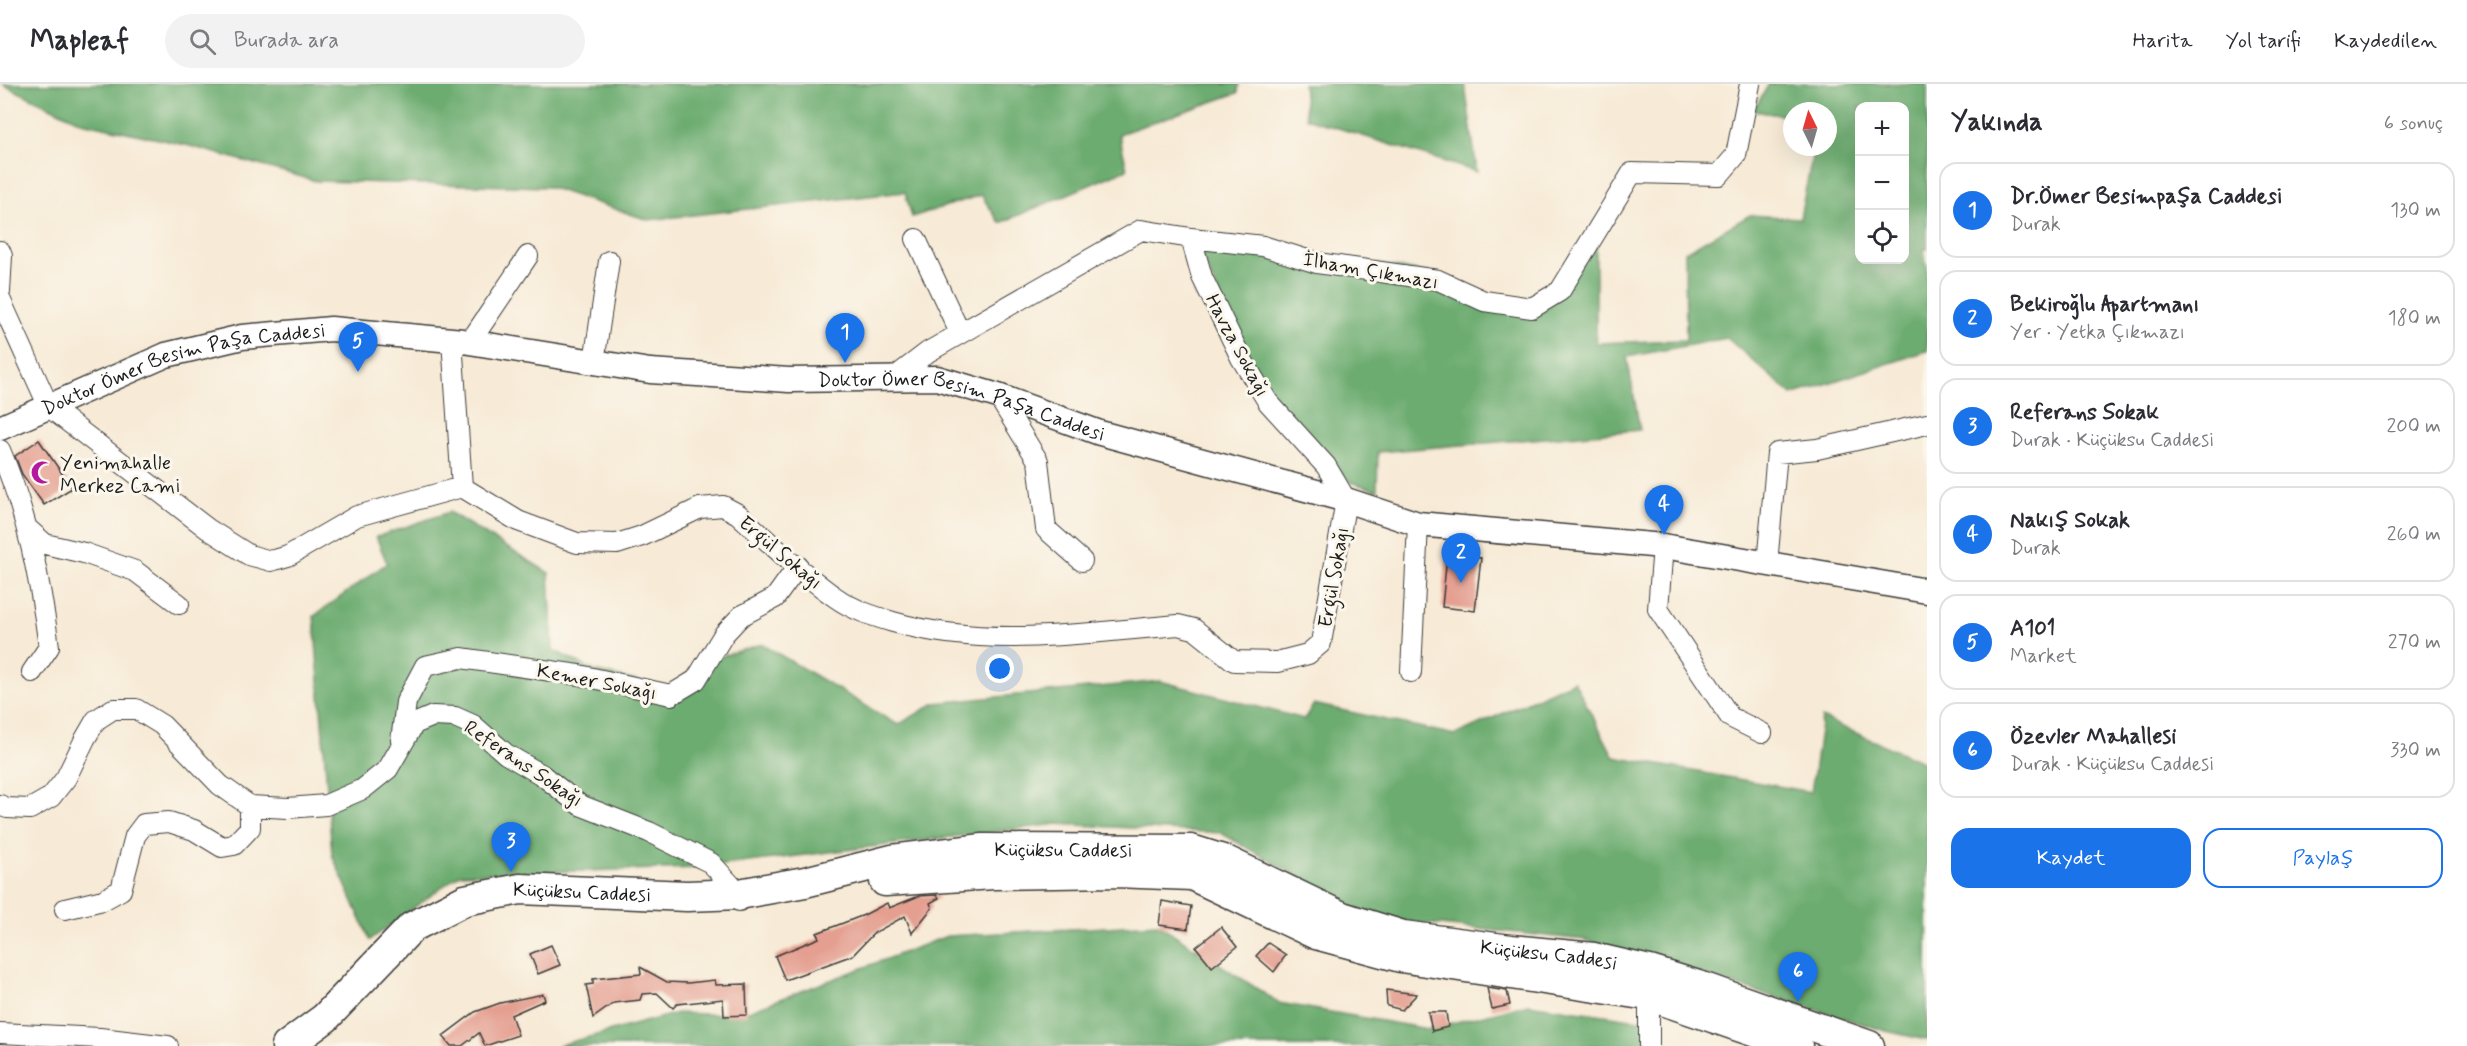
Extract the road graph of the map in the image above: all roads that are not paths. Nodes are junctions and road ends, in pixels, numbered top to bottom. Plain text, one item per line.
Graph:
1 (1750, 84) edge
2 (1191, 238) junction
3 (916, 239) dead end
4 (0, 251) edge
5 (528, 256) dead end
6 (609, 261) dead end
7 (0, 292) edge
8 (0, 299) edge
9 (960, 333) junction
10 (461, 341) junction
11 (594, 362) junction
12 (894, 378) junction
13 (998, 396) junction
14 (49, 407) junction
15 (1927, 424) edge
16 (0, 428) edge
17 (0, 450) edge
18 (462, 487) junction
19 (1346, 501) junction
20 (1418, 524) junction
21 (28, 529) junction
22 (1663, 546) junction
23 (1082, 561) dead end
24 (1767, 564) junction
25 (798, 566) junction
26 (1927, 591) edge
27 (178, 604) dead end
28 (32, 672) dead end
29 (1412, 672) dead end
30 (1762, 733) dead end
31 (401, 746) junction
32 (0, 805) edge
33 (250, 806) junction
34 (739, 901) junction
35 (66, 909) dead end
36 (1649, 983) junction
37 (0, 1033) edge
38 (168, 1046) edge
39 (287, 1046) edge
40 (318, 1046) edge
41 (1649, 1046) edge
42 (1797, 1046) edge
43 (1869, 1046) edge

1 - 2 street, İlham Çıkmazı
2 - 9 street, İlham Çıkmazı
2 - 19 street, Havza Sokağı
3 - 9 street
4 - 7 street
5 - 10 street
6 - 11 street
8 - 14 street
9 - 12 street, İlham Çıkmazı
10 - 11 street, Doktor Ömer Besim Paşa Caddesi
10 - 14 street, Doktor Ömer Besim Paşa Caddesi
10 - 18 street
11 - 12 street, Doktor Ömer Besim Paşa Caddesi
12 - 13 street, Doktor Ömer Besim Paşa Caddesi
13 - 19 street, Doktor Ömer Besim Paşa Caddesi
13 - 23 street
14 - 16 street, Doktor Ömer Besim Paşa Caddesi
14 - 18 street
15 - 24 street
17 - 21 street
18 - 25 street, Ergül Sokağı
19 - 20 street, Doktor Ömer Besim Paşa Caddesi
19 - 25 street, Ergül Sokağı
20 - 22 street, Doktor Ömer Besim Paşa Caddesi
20 - 29 street
21 - 27 street
21 - 28 street
22 - 24 street, Doktor Ömer Besim Paşa Caddesi
22 - 30 street
24 - 26 street, Doktor Ömer Besim Paşa Caddesi
25 - 31 street, Kemer Sokağı
31 - 33 street, Referans Sokağı
31 - 34 street, Referans Sokağı
32 - 33 street
33 - 35 street
34 - 36 main road, Küçüksu Caddesi
34 - 39 main road, Küçüksu Caddesi
34 - 40 main road, Küçüksu Caddesi
36 - 41 street
36 - 42 main road, Küçüksu Caddesi
36 - 43 main road, Küçüksu Caddesi
37 - 38 street

